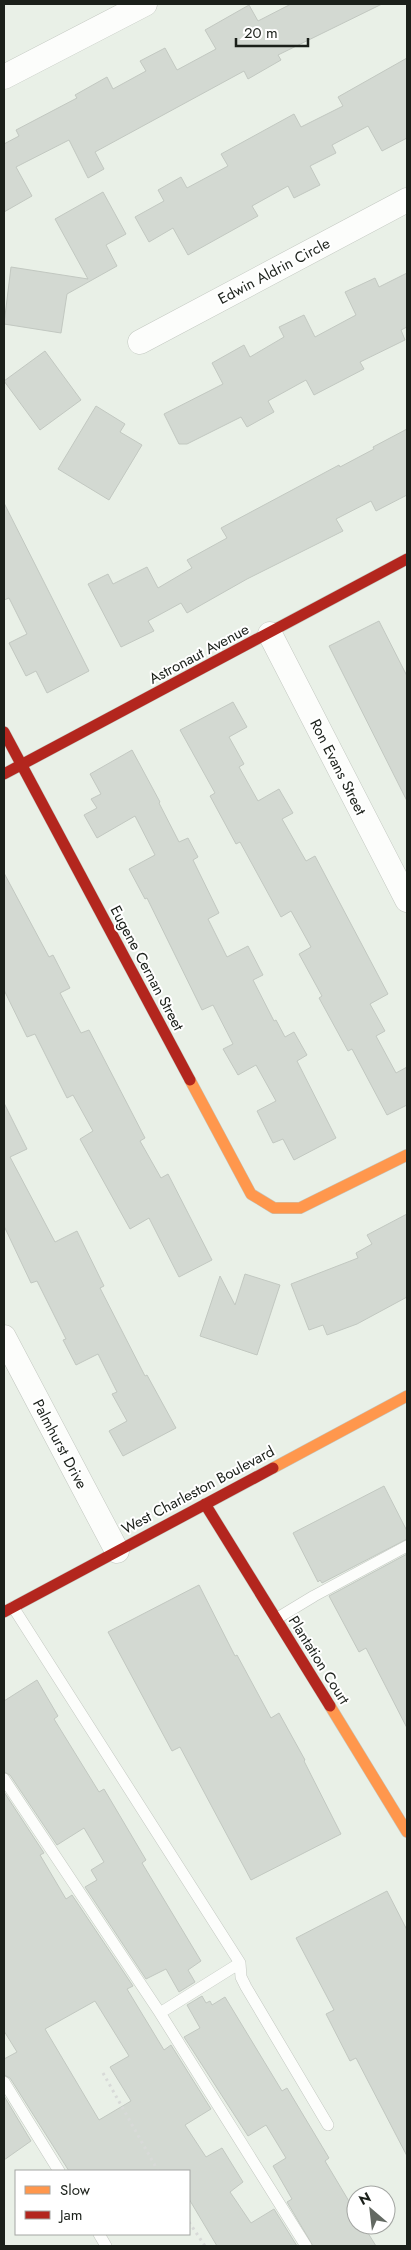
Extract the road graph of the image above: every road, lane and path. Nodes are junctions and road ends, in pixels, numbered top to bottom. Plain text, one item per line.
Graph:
1 (145, 4) edge
2 (4, 77) edge
3 (407, 200) edge
4 (140, 342) dead end
5 (407, 559) edge
6 (270, 634) junction
7 (4, 732) edge
8 (21, 765) junction
9 (4, 774) edge
10 (407, 900) edge
11 (407, 1156) edge
12 (4, 1337) edge
13 (12, 1374) edge
14 (407, 1396) edge
15 (205, 1504) junction
16 (407, 1546) edge
17 (117, 1551) junction
18 (8, 1609) edge
19 (276, 1619) junction
20 (4, 1779) edge
21 (407, 1832) edge
22 (240, 1963) junction
23 (160, 2013) junction
24 (103, 2073) dead end
25 (4, 2082) edge
26 (328, 2124) dead end
27 (58, 2170) edge
28 (157, 2170) edge
29 (190, 2224) edge
30 (99, 2235) edge
31 (106, 2246) edge
32 (205, 2246) edge
33 (306, 2246) edge

1 - 2 street
3 - 4 street, Edwin Aldrin Circle
5 - 6 street, Astronaut Avenue
6 - 8 street, Astronaut Avenue
6 - 10 street, Ron Evans Street
7 - 8 street, Eugene Cernan Street
8 - 9 street, Astronaut Avenue
8 - 11 street, Eugene Cernan Street
12 - 13 street, Palmhurst Drive
13 - 17 street, Palmhurst Drive
14 - 15 street, West Charleston Boulevard
15 - 17 street, West Charleston Boulevard
15 - 19 street, Plantation Court
16 - 19 lane
17 - 18 street, West Charleston Boulevard
18 - 22 lane
19 - 21 street, Plantation Court
20 - 23 lane
22 - 23 lane
22 - 26 lane
23 - 33 lane
24 - 28 path
25 - 27 lane
29 - 32 path
30 - 31 lane

